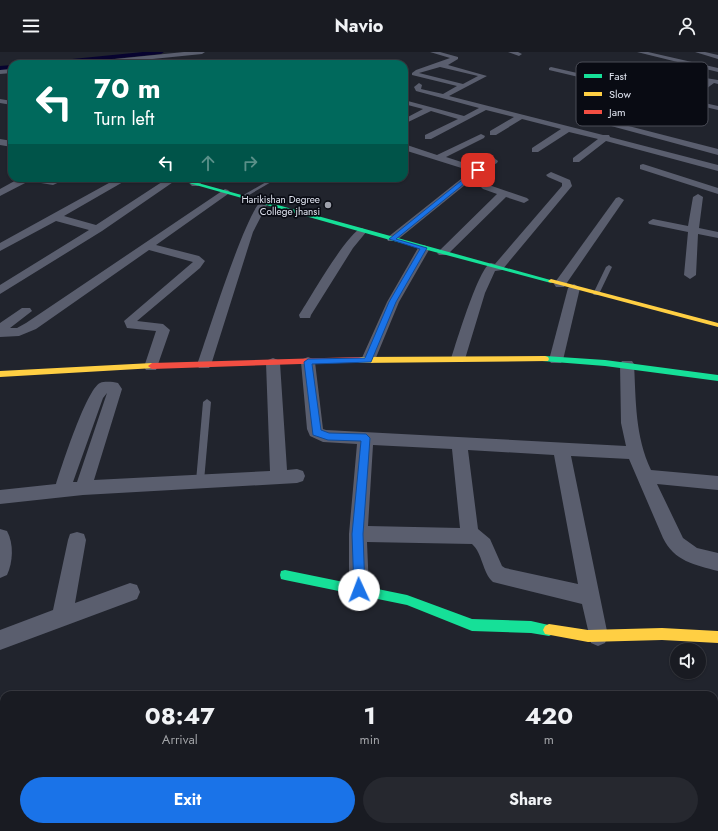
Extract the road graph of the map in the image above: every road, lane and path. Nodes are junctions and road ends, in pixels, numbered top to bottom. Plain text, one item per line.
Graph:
1 (202, 52) edge
2 (433, 52) edge
3 (511, 52) edge
4 (640, 52) edge
5 (698, 52) edge
6 (519, 54) dead end
7 (718, 57) edge
8 (123, 60) edge
9 (683, 62) edge
10 (442, 64) junction
11 (708, 68) edge
12 (551, 69) dead end
13 (718, 70) edge
14 (576, 75) edge
15 (419, 85) dead end
16 (464, 86) junction
17 (445, 96) junction
18 (408, 103) edge
19 (708, 106) edge
20 (486, 107) junction
21 (718, 108) edge
22 (430, 109) junction
23 (522, 116) junction
24 (464, 118) junction
25 (408, 120) edge
26 (622, 126) edge
27 (569, 128) junction
28 (493, 133) dead end
29 (481, 136) dead end
30 (428, 137) dead end
31 (606, 137) junction
32 (408, 148) edge
33 (536, 150) dead end
34 (718, 152) edge
35 (437, 158) junction
36 (576, 160) dead end
37 (494, 161) dead end
38 (643, 168) dead end
39 (718, 168) edge
40 (478, 170) junction
41 (552, 175) dead end
42 (21, 182) edge
43 (118, 182) edge
44 (168, 182) edge
45 (200, 182) edge
46 (269, 182) edge
47 (486, 187) dead end
48 (717, 190) edge
49 (0, 192) edge
50 (225, 192) junction
51 (504, 193) junction
52 (242, 197) junction
53 (698, 197) dead end
54 (524, 200) dead end
55 (619, 200) dead end
56 (262, 203) junction
57 (55, 217) junction
58 (653, 222) dead end
59 (98, 229) junction
60 (693, 230) junction
61 (362, 231) junction
62 (718, 235) edge
63 (392, 239) junction
64 (148, 246) junction
65 (0, 248) edge
66 (424, 248) junction
67 (442, 253) junction
68 (495, 267) junction
69 (608, 267) dead end
70 (690, 275) dead end
71 (560, 284) junction
72 (574, 288) junction
73 (0, 290) edge
74 (596, 294) junction
75 (26, 311) dead end
76 (305, 315) dead end
77 (718, 325) edge
78 (0, 329) edge
79 (0, 333) edge
80 (458, 359) junction
81 (368, 360) junction
82 (556, 360) junction
83 (308, 362) junction
84 (273, 363) junction
85 (627, 364) junction
86 (204, 365) junction
87 (151, 366) junction
88 (0, 374) edge
89 (718, 378) edge
90 (207, 402) dead end
91 (366, 438) junction
92 (459, 443) junction
93 (561, 449) junction
94 (635, 454) junction
95 (297, 476) dead end
96 (644, 476) junction
97 (278, 477) junction
98 (200, 481) junction
99 (718, 483) edge
100 (83, 488) junction
101 (62, 490) junction
102 (0, 497) edge
103 (358, 534) junction
104 (470, 535) junction
105 (0, 537) edge
106 (77, 540) dead end
107 (718, 562) edge
108 (0, 569) edge
109 (285, 575) dead end
110 (359, 590) junction
111 (130, 592) dead end
112 (588, 596) junction
113 (62, 617) junction
114 (598, 636) junction
115 (718, 637) edge
116 (0, 640) edge

1 - 8 street
2 - 10 street
3 - 6 street
4 - 9 street
5 - 7 street
10 - 16 street
10 - 16 street
11 - 13 street
12 - 14 street
15 - 17 street
16 - 17 street
17 - 20 street
18 - 22 street
19 - 21 street
20 - 23 street
20 - 24 street
22 - 24 street
22 - 25 street
23 - 27 street
23 - 28 street
24 - 30 street
26 - 34 street
27 - 31 street
27 - 33 street
29 - 35 street
31 - 36 street
31 - 39 street
32 - 35 street
35 - 40 street
37 - 40 street
38 - 48 street
40 - 63 street
41 - 68 street
42 - 49 street
43 - 57 street
44 - 59 street
45 - 50 street
46 - 52 lane
47 - 51 street
50 - 52 street
50 - 64 street
51 - 54 street
51 - 67 street
52 - 56 street
53 - 60 street
55 - 71 street
56 - 61 street
56 - 86 street
57 - 59 street
57 - 65 street
58 - 60 street
59 - 73 street
60 - 62 street
60 - 70 street
61 - 63 street
61 - 76 street
63 - 66 street
64 - 79 street
64 - 87 street
66 - 67 street
66 - 81 street
67 - 68 street
68 - 71 street
68 - 80 street
69 - 74 lane
71 - 72 street
72 - 74 street
72 - 82 street
74 - 77 street
75 - 78 street
80 - 81 street
80 - 82 street
81 - 83 street
82 - 85 street
83 - 84 street
83 - 91 street
84 - 86 street
84 - 97 street
85 - 89 street
85 - 94 street
86 - 87 street
87 - 88 street
90 - 98 lane
91 - 92 street
91 - 103 street
92 - 93 street
92 - 104 street
93 - 94 street
93 - 112 street
94 - 96 street
95 - 97 street
96 - 99 street
96 - 107 street
97 - 98 street
98 - 100 street
100 - 101 street
100 - 101 street
101 - 102 street
103 - 104 street
103 - 110 street
104 - 112 street
105 - 108 street
106 - 113 street
109 - 110 street
110 - 114 street
111 - 113 street
112 - 114 street
113 - 116 street
114 - 115 street

